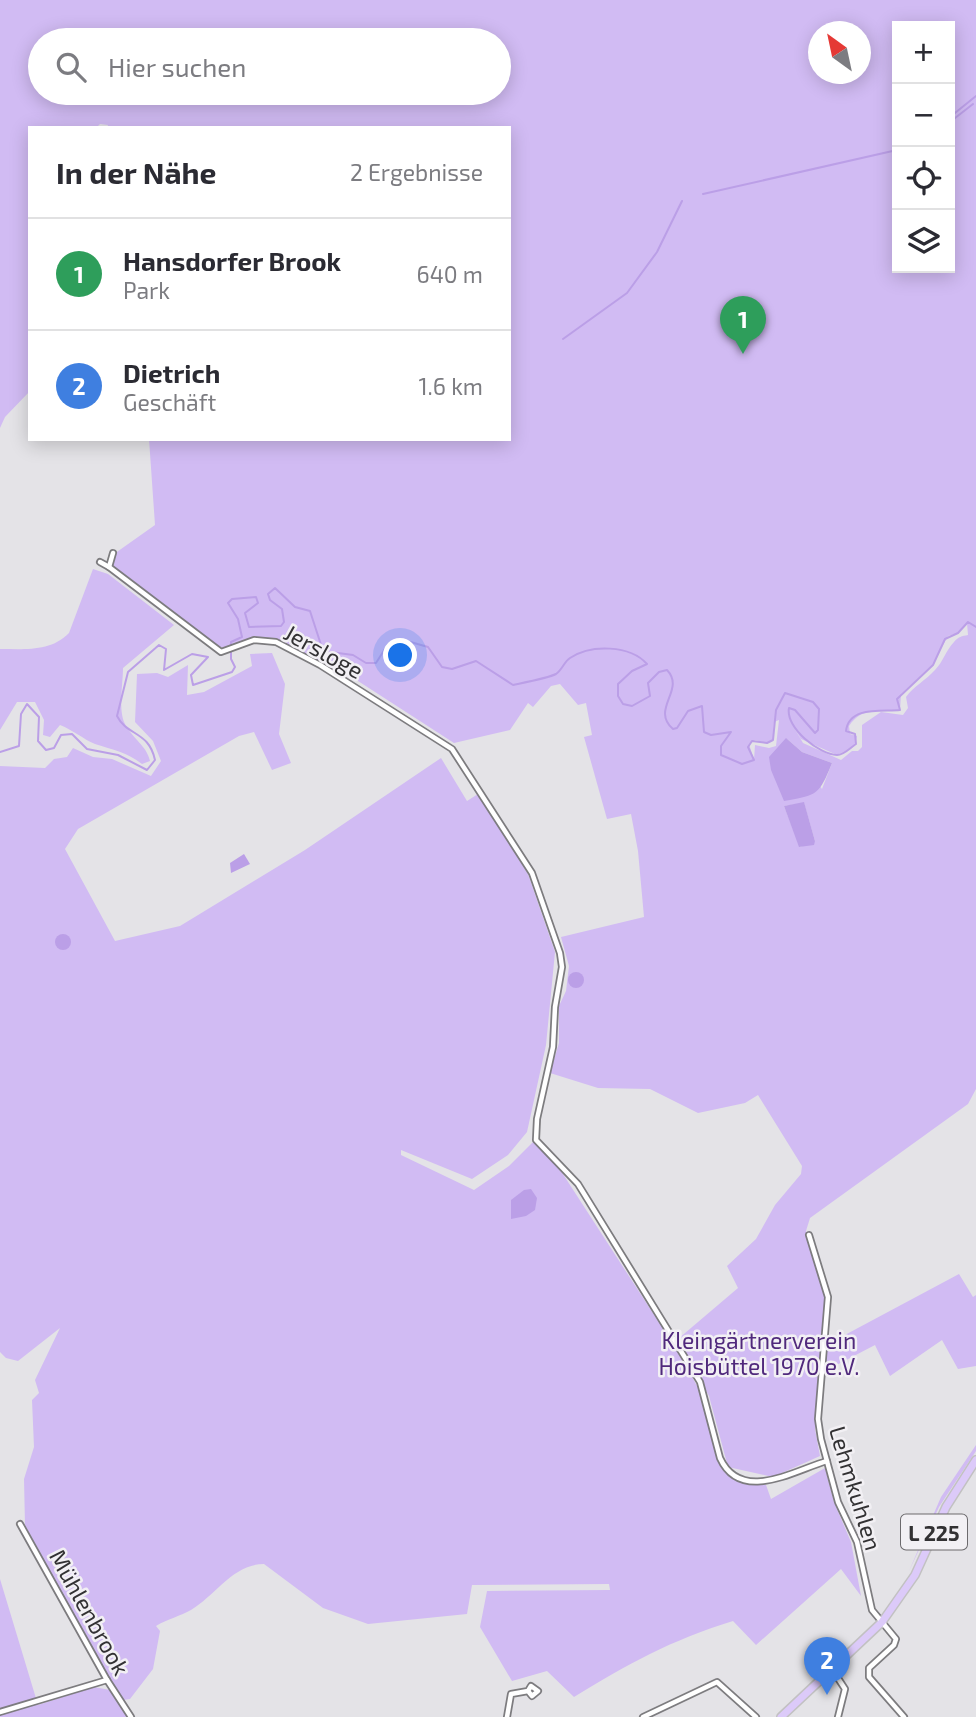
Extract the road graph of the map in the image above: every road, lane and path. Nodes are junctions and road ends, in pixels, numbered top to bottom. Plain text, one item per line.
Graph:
1 (113, 553) dead end
2 (100, 562) dead end
3 (109, 567) junction
4 (809, 1235) dead end
5 (976, 1460) edge
6 (827, 1461) junction
7 (20, 1524) dead end
8 (883, 1622) junction
9 (832, 1669) junction
10 (107, 1680) junction
11 (528, 1691) dead end
12 (0, 1712) edge
13 (131, 1717) edge
14 (507, 1717) edge
15 (643, 1717) edge
16 (756, 1717) edge
17 (781, 1717) edge
18 (838, 1717) edge
19 (904, 1717) edge

1 - 3 street
2 - 3 street, Jersloge
3 - 6 street, Jersloge
4 - 6 street, Lehmkuhlen
5 - 8 main road, L 225
6 - 8 street, Lehmkuhlen
7 - 10 street, Mühlenbrook
8 - 9 main road, L 225
8 - 19 street, Lehmkuhlen
9 - 17 main road, L 225
9 - 18 street
10 - 12 street
10 - 13 street, Mühlenbrook
11 - 14 street
15 - 16 street

